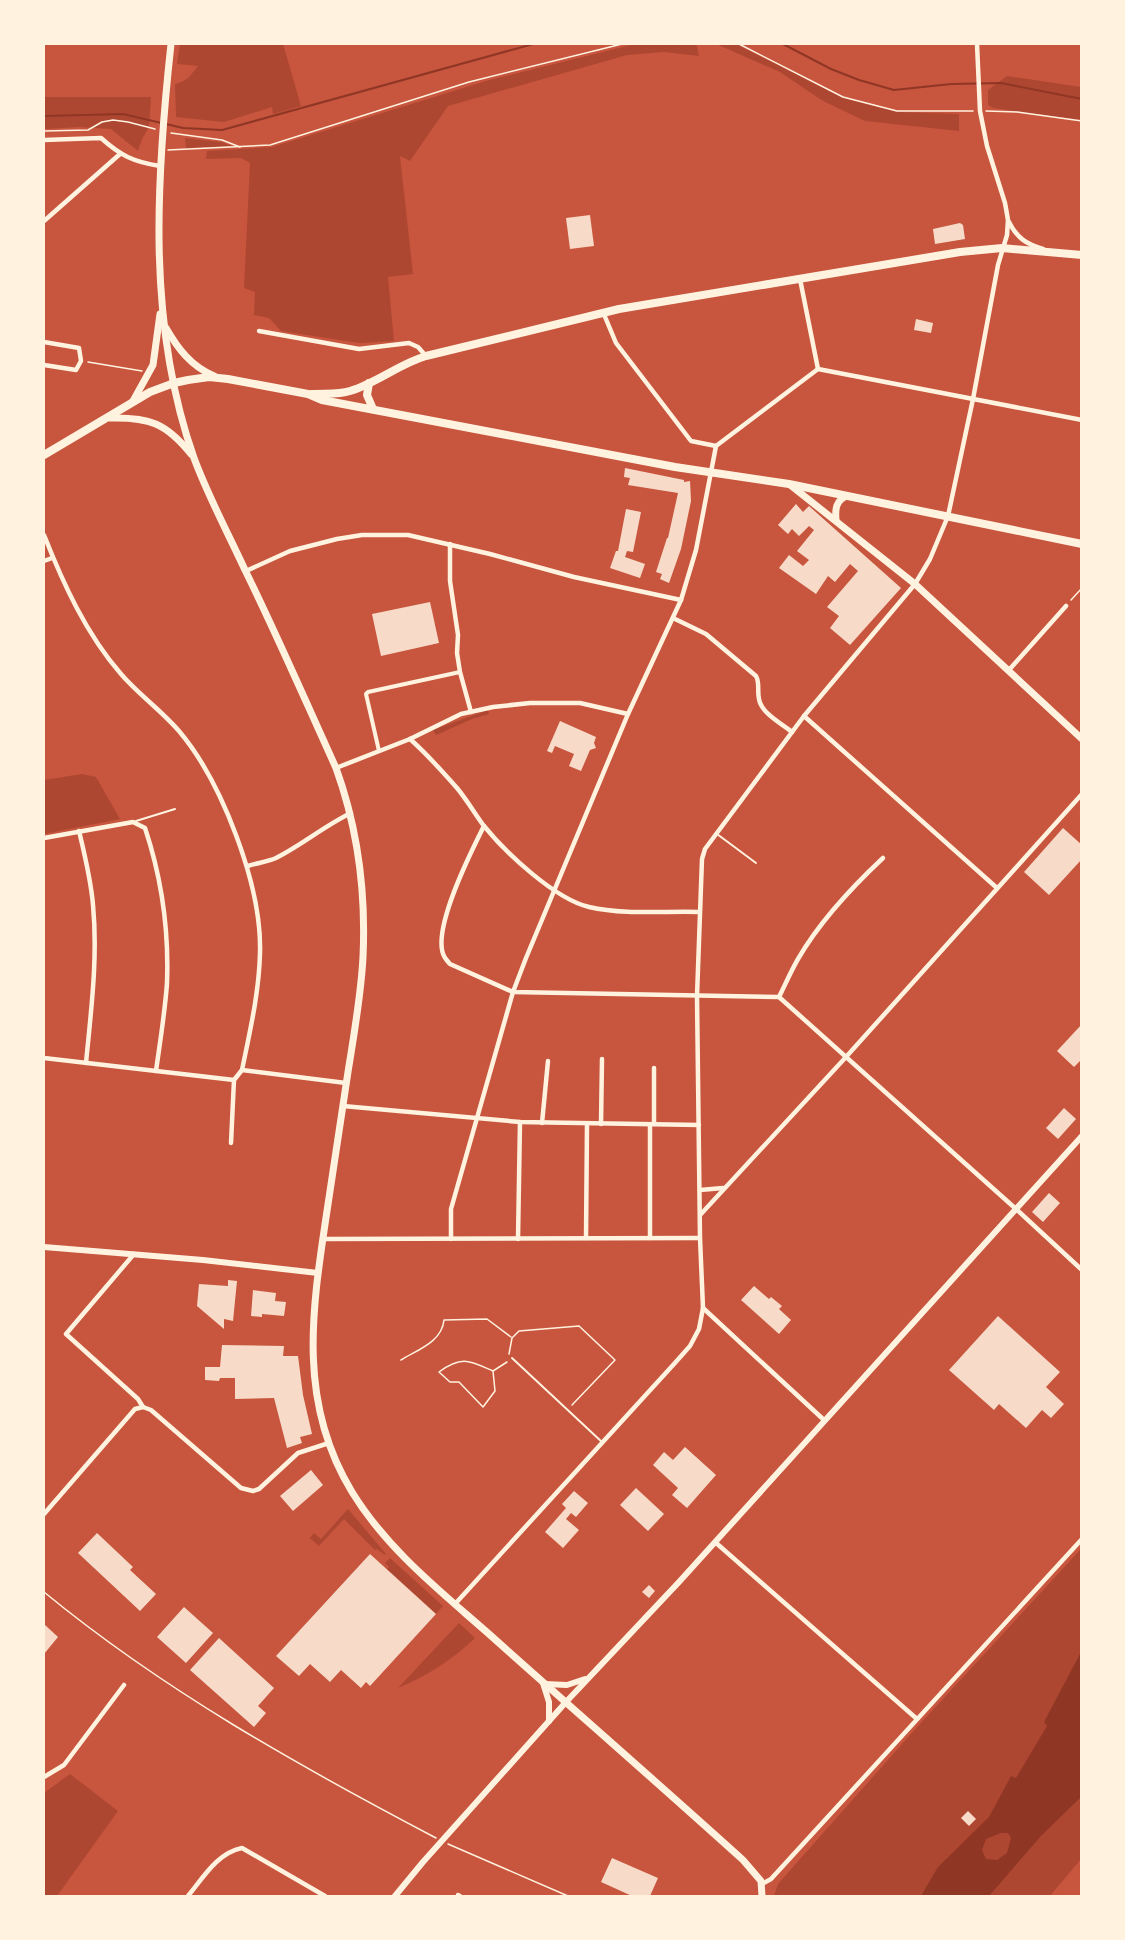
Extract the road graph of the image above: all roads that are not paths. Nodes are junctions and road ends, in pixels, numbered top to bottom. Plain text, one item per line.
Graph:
1 (171, 44) edge
2 (977, 44) edge
3 (44, 140) edge
4 (120, 154) junction
5 (160, 166) junction
6 (1008, 219) junction
7 (44, 221) edge
8 (1002, 248) junction
9 (1056, 252) junction
10 (1082, 255) edge
11 (800, 279) junction
12 (162, 305) junction
13 (603, 312) junction
14 (164, 326) junction
15 (259, 331) dead end
16 (44, 342) edge
17 (426, 356) junction
18 (44, 365) edge
19 (818, 369) junction
20 (218, 378) junction
21 (174, 383) junction
22 (369, 383) junction
23 (308, 394) junction
24 (973, 399) junction
25 (132, 403) junction
26 (373, 409) junction
27 (110, 417) junction
28 (1082, 420) edge
29 (716, 446) junction
30 (44, 455) edge
31 (194, 459) junction
32 (712, 473) junction
33 (789, 484) junction
34 (848, 496) junction
35 (948, 516) junction
36 (836, 520) junction
37 (44, 535) edge
38 (450, 544) junction
39 (1082, 544) edge
40 (52, 558) junction
41 (44, 561) edge
42 (246, 571) junction
43 (915, 584) junction
44 (681, 600) junction
45 (1066, 606) road end
46 (673, 618) junction
47 (1008, 671) junction
48 (460, 672) junction
49 (471, 712) junction
50 (628, 714) junction
51 (804, 716) junction
52 (792, 732) junction
53 (410, 738) junction
54 (1082, 738) edge
55 (379, 751) junction
56 (336, 768) junction
57 (1082, 794) edge
58 (175, 809) dead end
59 (351, 813) junction
60 (133, 822) junction
61 (484, 826) junction
62 (79, 831) junction
63 (717, 834) junction
64 (44, 838) edge
65 (883, 858) dead end
66 (756, 863) dead end
67 (248, 866) junction
68 (997, 888) junction
69 (554, 890) junction
70 (699, 912) junction
71 (513, 992) junction
72 (697, 996) junction
73 (779, 997) junction
74 (846, 1057) junction
75 (44, 1058) edge
76 (602, 1059) dead end
77 (548, 1061) dead end
78 (86, 1063) junction
79 (654, 1068) dead end
80 (242, 1070) junction
81 (156, 1071) junction
82 (234, 1080) junction
83 (346, 1083) junction
84 (343, 1106) junction
85 (477, 1119) junction
86 (520, 1122) junction
87 (542, 1123) junction
88 (587, 1124) junction
89 (601, 1124) junction
90 (652, 1125) junction
91 (699, 1125) junction
92 (1082, 1136) edge
93 (231, 1143) dead end
94 (723, 1188) junction
95 (700, 1190) junction
96 (1016, 1209) junction
97 (700, 1214) junction
98 (586, 1238) junction
99 (650, 1238) junction
100 (700, 1238) junction
101 (323, 1239) junction
102 (451, 1239) junction
103 (518, 1239) junction
104 (44, 1247) edge
105 (134, 1254) junction
106 (1082, 1270) edge
107 (318, 1273) junction
108 (703, 1308) junction
109 (512, 1358) road end
110 (143, 1407) junction
111 (824, 1420) junction
112 (328, 1443) junction
113 (603, 1443) junction
114 (44, 1514) edge
115 (1082, 1539) edge
116 (715, 1542) junction
117 (455, 1604) junction
118 (590, 1676) junction
119 (543, 1683) junction
120 (124, 1685) dead end
121 (566, 1702) junction
122 (917, 1719) junction
123 (549, 1721) junction
124 (44, 1777) edge
125 (762, 1884) junction
126 (188, 1896) edge
127 (325, 1896) edge
128 (395, 1896) edge
129 (762, 1896) edge

1 - 5 main road
2 - 6 street
3 - 4 street
4 - 5 street
4 - 7 street
5 - 12 main road
6 - 8 street
6 - 9 street
8 - 9 main road
8 - 11 main road
8 - 24 street
9 - 10 main road
11 - 13 main road
11 - 19 street
12 - 14 main road
12 - 25 main road
13 - 17 main road
13 - 29 street
14 - 20 main road
14 - 21 main road
15 - 17 street
16 - 18 street
17 - 22 main road
19 - 24 street
19 - 29 street
20 - 21 main road
20 - 23 main road
21 - 25 main road
21 - 31 main road
22 - 23 main road
22 - 26 main road
23 - 26 main road
24 - 28 street
24 - 35 street
25 - 27 main road
26 - 32 main road
27 - 30 main road
27 - 31 main road
29 - 32 street
31 - 42 main road
32 - 33 main road
32 - 44 street
33 - 34 main road
33 - 36 main road
34 - 35 main road
34 - 36 main road
35 - 39 main road
35 - 43 street
36 - 43 main road
37 - 40 street
38 - 42 street
38 - 44 street
38 - 48 street
40 - 41 street
40 - 67 street
42 - 56 main road
43 - 47 main road
43 - 51 street
44 - 46 street
45 - 47 street
46 - 50 street
46 - 52 street
47 - 54 main road
48 - 49 street
48 - 55 street
49 - 50 street
49 - 53 street
50 - 69 street
51 - 52 street
51 - 68 street
52 - 63 street
53 - 55 street
53 - 61 street
55 - 56 street
56 - 59 main road
57 - 68 street
58 - 60 lane
59 - 67 street
59 - 83 main road
60 - 62 street
60 - 81 street
61 - 69 street
61 - 71 street
62 - 64 street
62 - 78 street
63 - 66 lane
63 - 70 street
65 - 73 street
67 - 80 street
68 - 74 street
69 - 70 street
69 - 71 street
70 - 72 street
71 - 72 street
71 - 85 street
72 - 73 street
72 - 91 street
73 - 74 street
74 - 94 street
74 - 96 street
75 - 78 street
76 - 89 street
77 - 87 street
78 - 81 street
79 - 90 street
80 - 82 street
80 - 83 street
81 - 82 street
82 - 93 street
83 - 84 main road
84 - 85 street
84 - 101 main road
85 - 86 street
85 - 102 street
86 - 87 street
86 - 103 street
87 - 88 street
88 - 89 street
88 - 98 street
89 - 90 street
90 - 91 street
90 - 99 street
91 - 95 street
92 - 96 street
94 - 95 street
94 - 97 street
95 - 97 street
96 - 106 street
96 - 111 street
97 - 100 street
98 - 99 street
98 - 103 street
99 - 100 street
100 - 108 street
101 - 102 street
101 - 107 main road
102 - 103 street
104 - 105 street
105 - 107 street
105 - 110 street
107 - 112 main road
108 - 111 street
108 - 113 street
109 - 113 lane
110 - 112 street
110 - 114 street
111 - 116 street
112 - 117 main road
113 - 117 street
115 - 122 street
116 - 118 street
116 - 122 street
117 - 119 main road
118 - 119 street
118 - 121 street
119 - 121 main road
119 - 123 street
120 - 124 street
121 - 123 street
121 - 125 main road
122 - 125 street
123 - 128 street
125 - 129 main road
126 - 127 street

